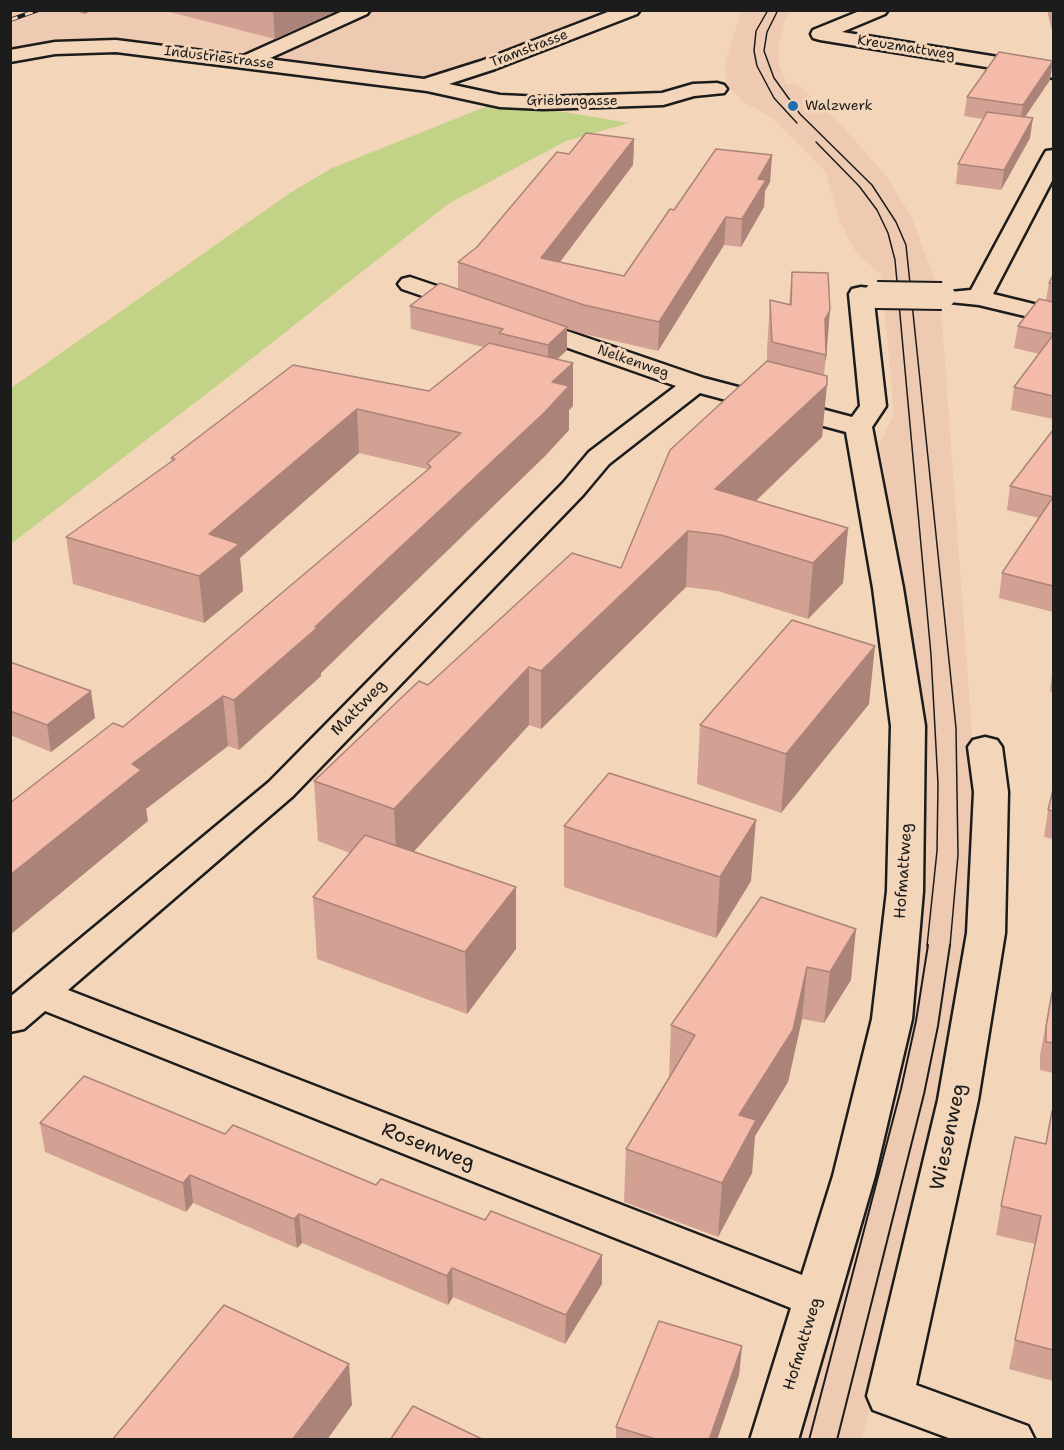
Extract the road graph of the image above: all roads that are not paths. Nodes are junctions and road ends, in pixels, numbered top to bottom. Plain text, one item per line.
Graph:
1 (361, 10) edge
2 (631, 10) edge
3 (879, 10) edge
4 (10, 56) edge
5 (246, 62) junction
6 (1053, 72) edge
7 (427, 85) junction
8 (717, 89) dead end
9 (1053, 156) edge
10 (410, 284) dead end
11 (979, 298) junction
12 (1053, 316) edge
13 (694, 384) junction
14 (860, 427) junction
15 (985, 747) dead end
16 (25, 1006) edge
17 (816, 1299) junction
18 (774, 1440) edge
19 (1011, 1440) edge

1 - 5 street
2 - 7 street, Tramstrasse
3 - 6 street, Kreuzmattweg
4 - 5 street, Industriestrasse
5 - 7 street, Industriestrasse
7 - 8 street, Griebengasse
9 - 11 street
10 - 13 street, Nelkenweg
11 - 12 street
11 - 14 street, bridge
13 - 14 street, Nelkenweg
13 - 16 street, Mattweg
14 - 17 street, Hofmattweg
15 - 19 street, Wiesenweg
16 - 17 street, Rosenweg
17 - 18 street, Hofmattweg

